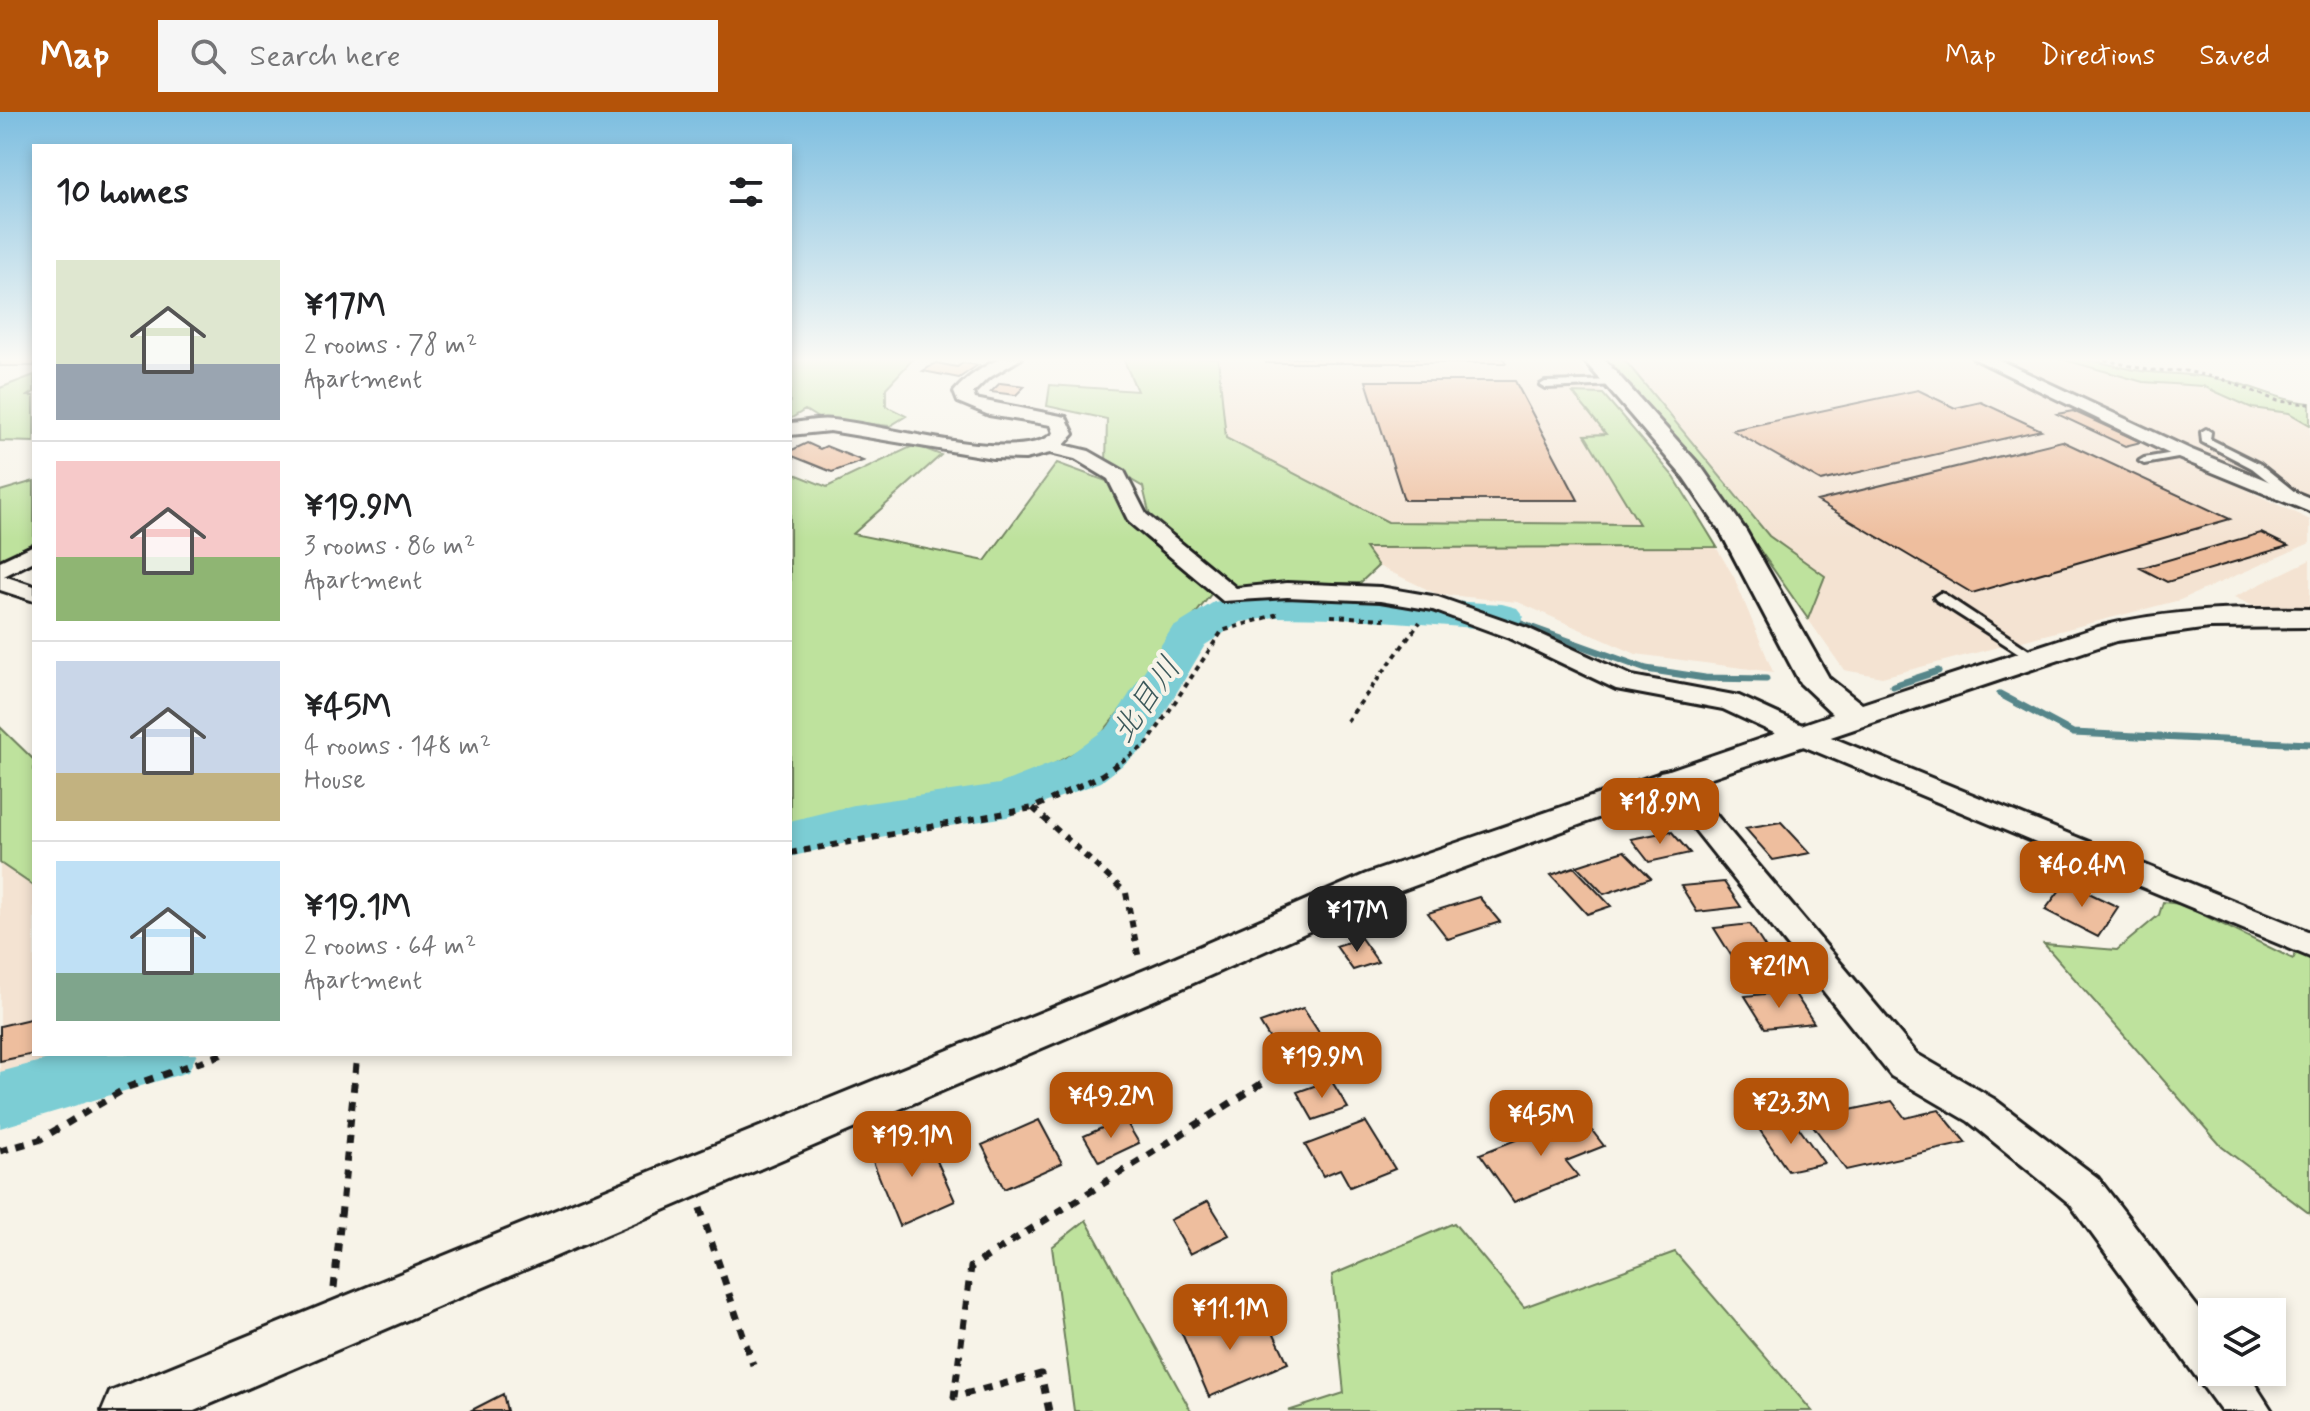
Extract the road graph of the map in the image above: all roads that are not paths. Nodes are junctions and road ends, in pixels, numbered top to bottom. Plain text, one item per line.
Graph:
1 (1053, 419) edge
2 (1646, 419) edge
3 (2110, 419) edge
4 (792, 429) edge
5 (2206, 432) dead end
6 (1050, 447) junction
7 (2185, 454) junction
8 (2144, 461) dead end
9 (2306, 505) edge
10 (32, 553) edge
11 (0, 570) edge
12 (0, 582) edge
13 (32, 593) edge
14 (1940, 597) dead end
15 (2310, 618) edge
16 (2035, 658) junction
17 (1857, 717) junction
18 (1801, 735) junction
19 (1670, 779) junction
20 (2310, 945) edge
21 (2198, 1342) edge
22 (2230, 1386) edge
23 (129, 1411) edge
24 (2249, 1411) edge

1 - 6 street
2 - 17 street
3 - 7 street
4 - 6 street
5 - 9 lane
6 - 18 street
7 - 8 lane
7 - 9 street
10 - 11 street
12 - 13 street
14 - 16 lane
15 - 16 street
16 - 17 street
17 - 18 street
18 - 19 street
18 - 20 street
19 - 21 street
19 - 23 street
22 - 24 street

